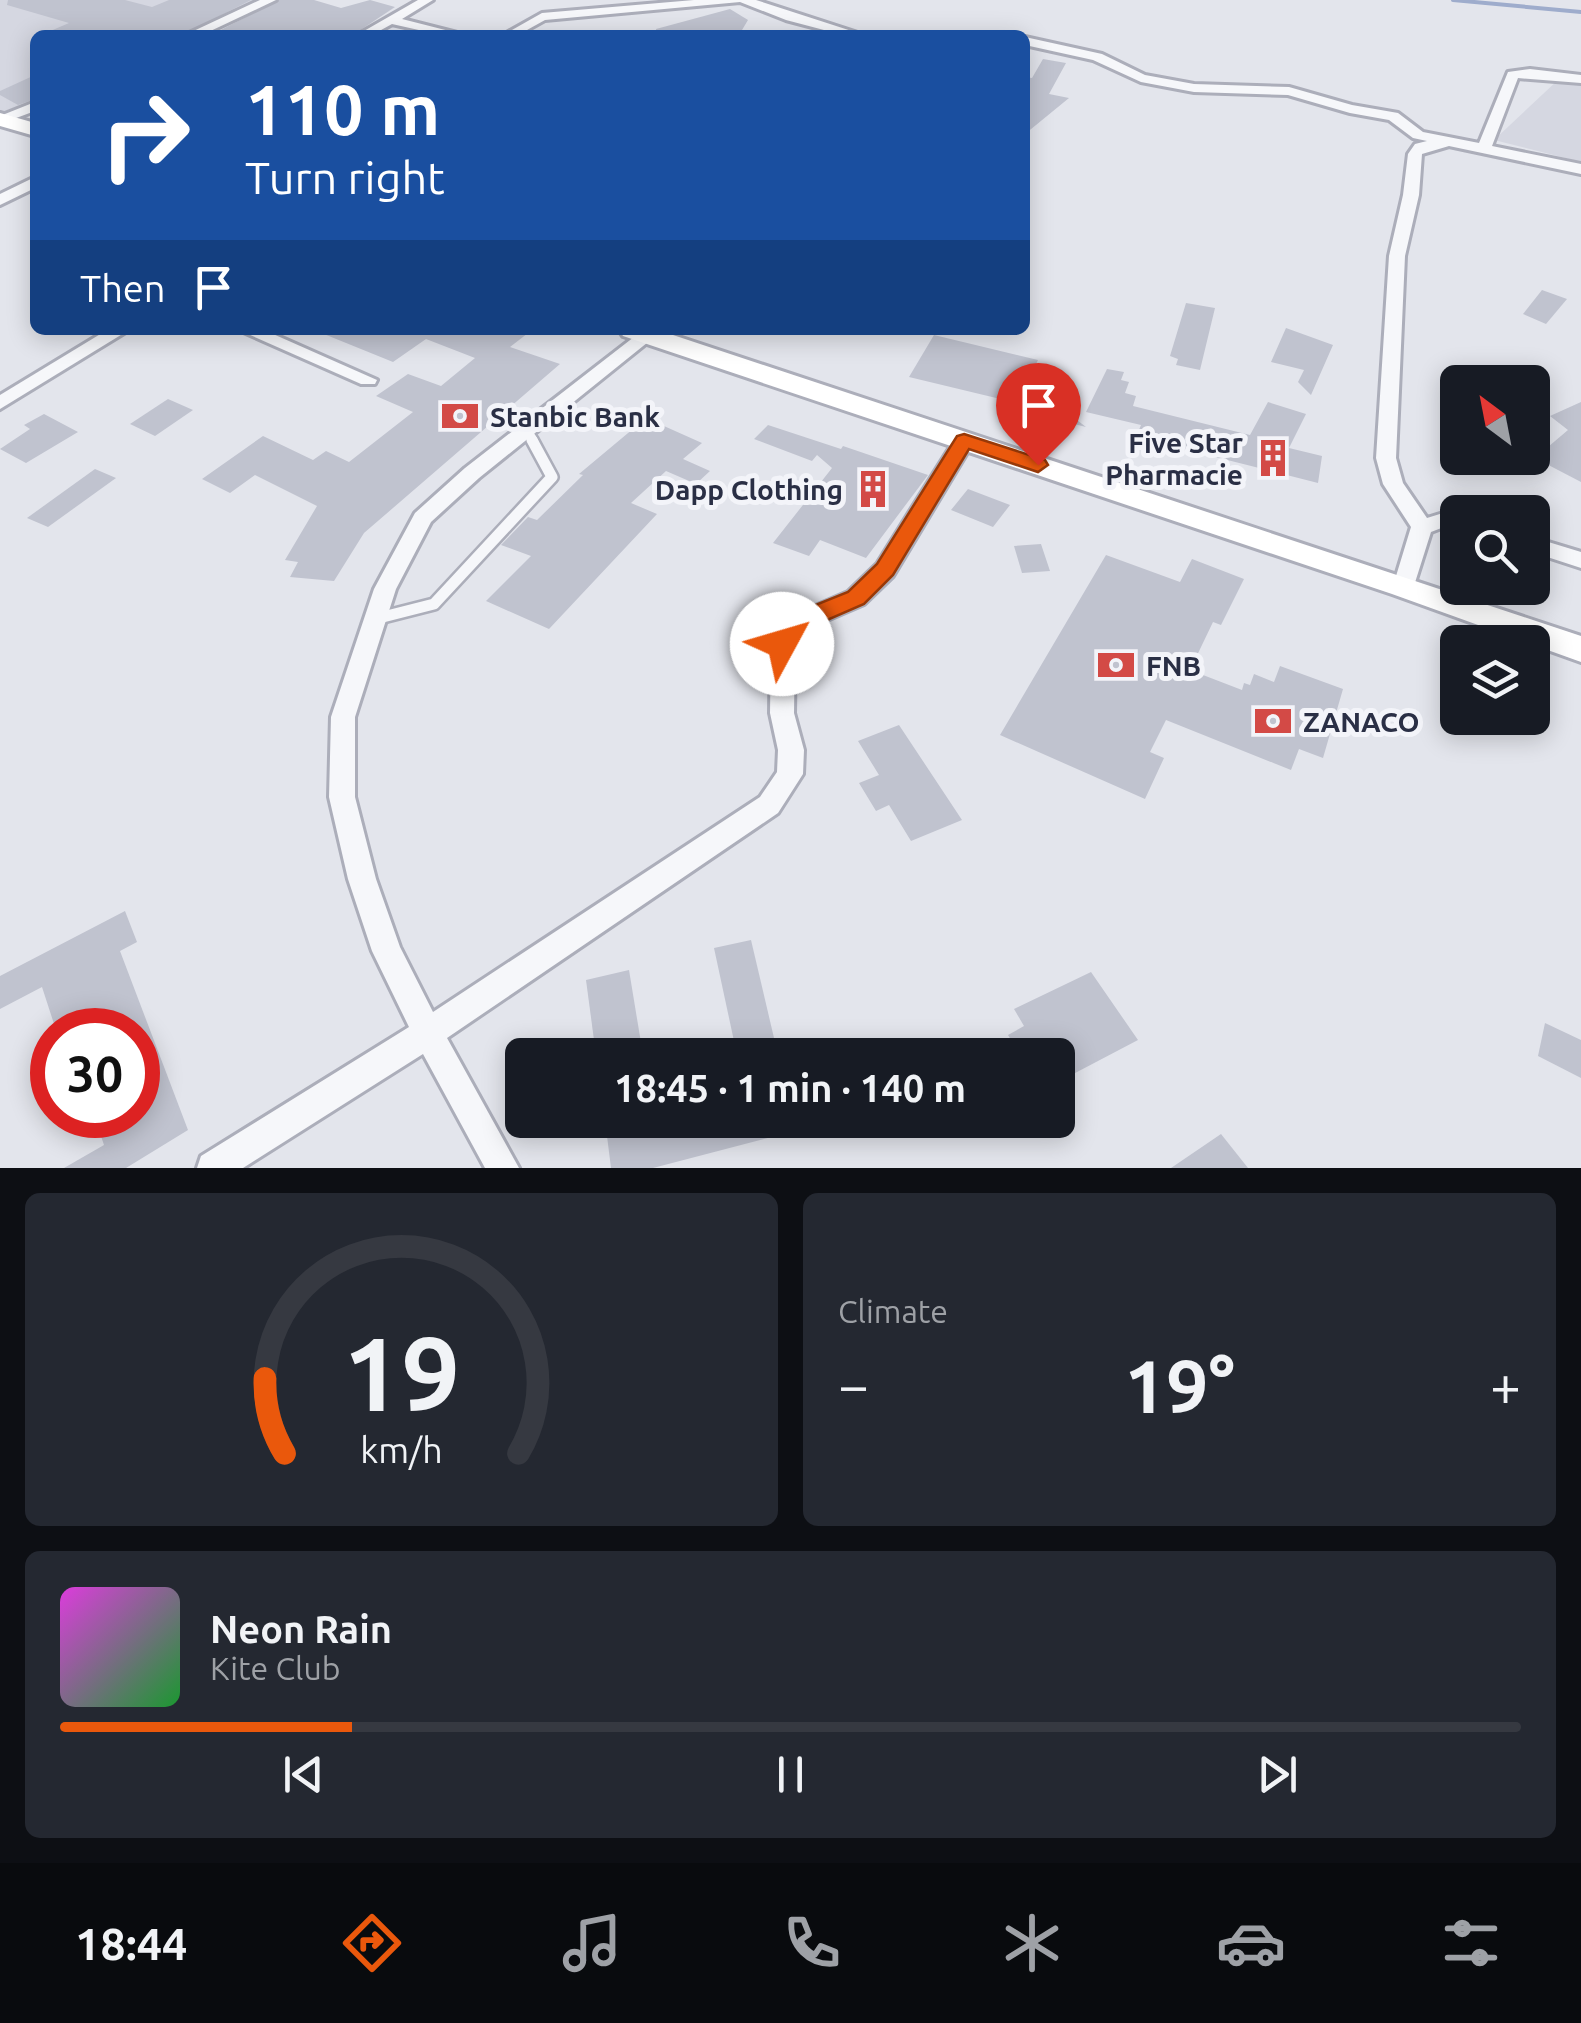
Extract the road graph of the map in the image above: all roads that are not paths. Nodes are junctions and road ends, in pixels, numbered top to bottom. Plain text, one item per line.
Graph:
1 (270, 0) edge
2 (427, 0) edge
3 (736, 0) edge
4 (744, 0) edge
5 (394, 21) junction
6 (203, 30) edge
7 (374, 30) edge
8 (436, 30) edge
9 (518, 30) edge
10 (839, 30) edge
11 (1030, 41) edge
12 (1581, 79) edge
13 (30, 108) edge
14 (2, 120) edge
15 (30, 128) edge
16 (1449, 142) junction
17 (1484, 148) junction
18 (1581, 168) edge
19 (30, 185) edge
20 (0, 200) edge
21 (112, 335) edge
22 (260, 335) edge
23 (640, 335) edge
24 (653, 335) edge
25 (368, 380) dead end
26 (0, 404) edge
27 (526, 430) junction
28 (964, 441) junction
29 (1440, 521) edge
30 (1422, 527) junction
31 (1550, 550) edge
32 (1581, 560) edge
33 (1404, 586) junction
34 (376, 619) junction
35 (1581, 649) edge
36 (428, 1033) junction
37 (213, 1168) edge
38 (503, 1168) edge

1 - 6 street
2 - 5 street
3 - 9 street
4 - 10 street
5 - 7 street
5 - 8 street
11 - 16 street
12 - 17 street
13 - 14 street
14 - 15 main road
16 - 17 street
16 - 30 street
17 - 18 street
19 - 20 street
21 - 26 street
22 - 25 street
23 - 27 street
24 - 28 main road
27 - 34 street
27 - 34 lane
28 - 33 main road
28 - 36 street
29 - 30 street
30 - 33 street
31 - 32 street
33 - 35 main road
34 - 36 street
36 - 37 street
36 - 38 street

